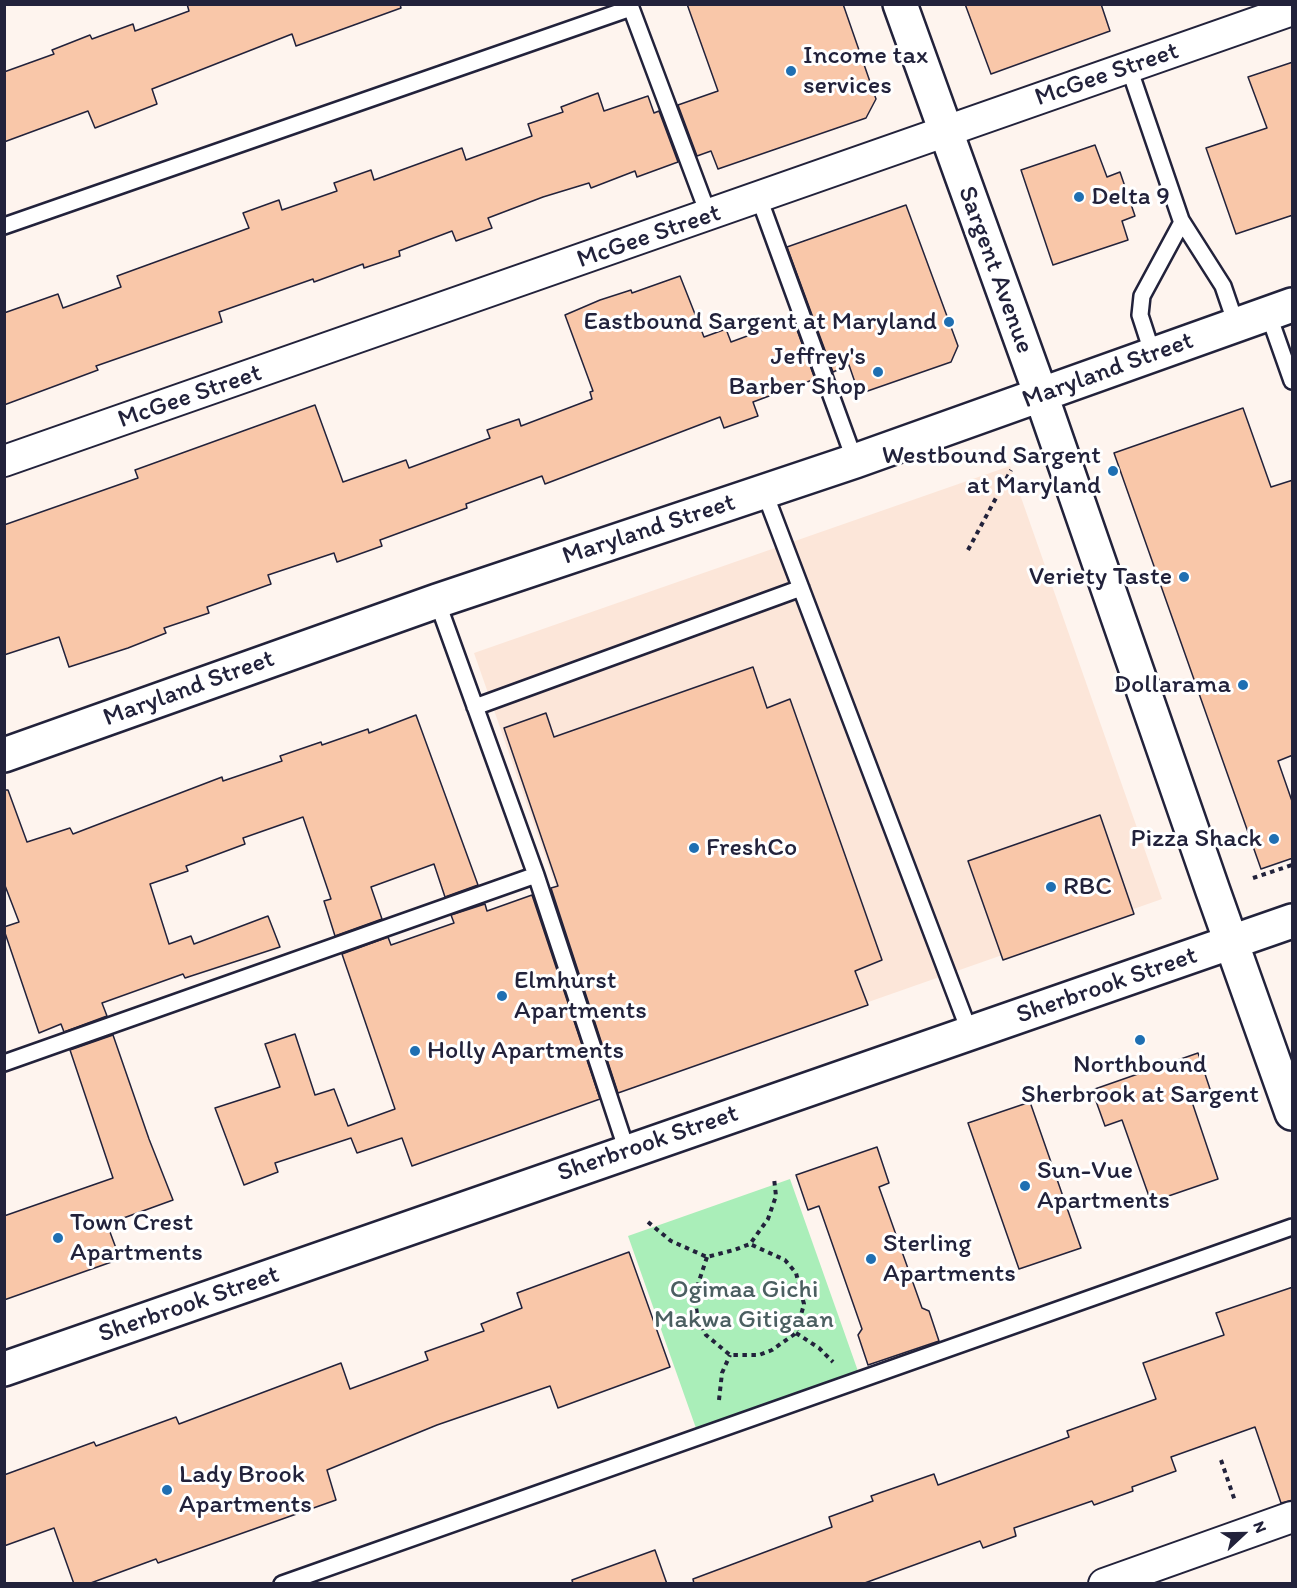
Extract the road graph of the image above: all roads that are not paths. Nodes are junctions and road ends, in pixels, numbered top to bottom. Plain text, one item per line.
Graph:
1 (900, 4) edge
2 (1293, 10) edge
3 (1129, 68) junction
4 (944, 132) junction
5 (759, 198) junction
6 (709, 216) junction
7 (1182, 222) junction
8 (4, 226) edge
9 (1280, 309) edge
10 (1236, 324) junction
11 (1153, 355) junction
12 (1293, 381) edge
13 (1041, 395) junction
14 (4, 461) edge
15 (855, 461) junction
16 (764, 491) junction
17 (801, 588) junction
18 (437, 601) junction
19 (475, 706) junction
20 (4, 755) edge
21 (536, 874) junction
22 (1293, 921) edge
23 (1231, 943) junction
24 (970, 1033) junction
25 (4, 1063) edge
26 (1293, 1113) edge
27 (627, 1151) junction
28 (1293, 1227) edge
29 (4, 1370) edge
30 (1293, 1517) edge
31 (282, 1584) edge
32 (1104, 1584) edge

1 - 4 main road, Sargent Avenue
2 - 3 street, McGee Street
3 - 4 street, McGee Street
3 - 7 lane
4 - 5 street, McGee Street
4 - 13 main road, Sargent Avenue
5 - 6 street, McGee Street
5 - 15 lane
6 - 8 lane
6 - 14 street, McGee Street
7 - 10 lane
7 - 11 lane
9 - 10 main road, Maryland Street
9 - 12 lane
10 - 11 main road, Maryland Street
11 - 13 main road, Maryland Street
13 - 15 main road, Maryland Street
13 - 23 main road, Sargent Avenue
15 - 16 main road, Maryland Street
16 - 17 lane
16 - 18 main road, Maryland Street
17 - 19 lane
17 - 24 lane
18 - 19 lane
18 - 20 main road, Maryland Street
19 - 21 lane
21 - 25 lane
21 - 27 lane
22 - 23 main road, Sherbrook Street
23 - 24 main road, Sherbrook Street
23 - 26 main road, Sargent Avenue
24 - 27 main road, Sherbrook Street
27 - 29 main road, Sherbrook Street
28 - 31 lane
30 - 32 street

